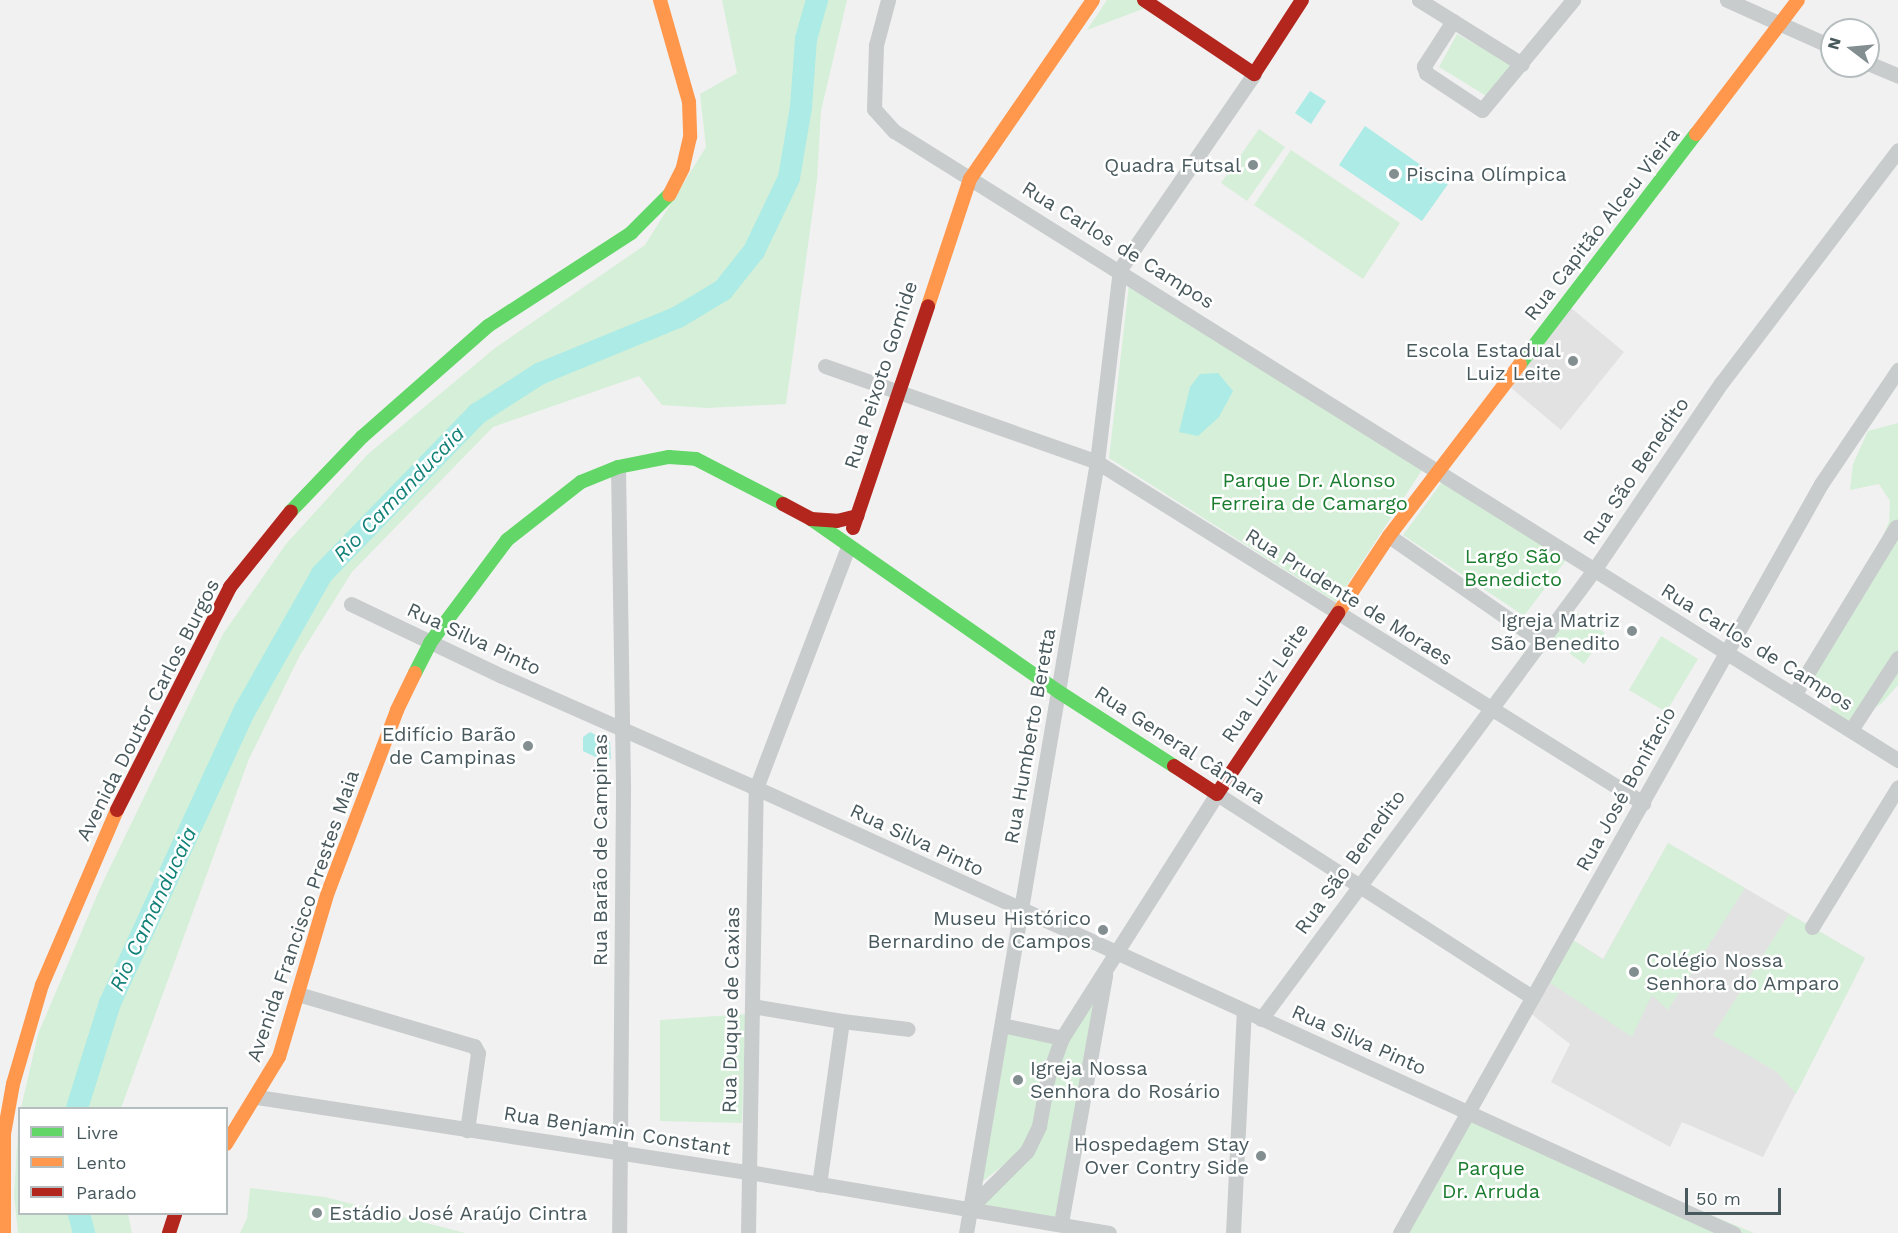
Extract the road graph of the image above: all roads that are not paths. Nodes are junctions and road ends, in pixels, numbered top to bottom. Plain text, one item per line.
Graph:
1 (660, 0) edge
2 (888, 0) edge
3 (1093, 0) edge
4 (1144, 0) edge
5 (1302, 0) edge
6 (1419, 0) edge
7 (1573, 0) edge
8 (1727, 0) edge
9 (1798, 0) edge
10 (1453, 21) junction
11 (1780, 24) junction
12 (1820, 42) edge
13 (1522, 64) junction
14 (1880, 68) edge
15 (1254, 74) junction
16 (1898, 76) edge
17 (1898, 150) edge
18 (970, 179) junction
19 (1120, 269) junction
20 (825, 366) dead end
21 (1898, 370) edge
22 (898, 391) junction
23 (1097, 462) junction
24 (618, 467) junction
25 (1437, 471) junction
26 (857, 516) junction
27 (811, 519) junction
28 (1896, 527) dead end
29 (1389, 536) junction
30 (848, 547) junction
31 (1594, 570) junction
32 (351, 604) dead end
33 (1336, 614) junction
34 (1539, 640) junction
35 (430, 643) junction
36 (1727, 653) junction
37 (1898, 658) edge
38 (1059, 692) junction
39 (1794, 695) junction
40 (1489, 708) junction
41 (622, 729) junction
42 (1851, 730) junction
43 (1898, 760) edge
44 (1898, 787) edge
45 (756, 788) junction
46 (1217, 794) junction
47 (1643, 803) junction
48 (1359, 886) junction
49 (1020, 911) junction
50 (1812, 927) dead end
51 (1115, 952) junction
52 (1106, 966) junction
53 (298, 994) junction
54 (1532, 997) junction
55 (752, 1006) junction
56 (1244, 1011) junction
57 (1261, 1019) junction
58 (842, 1021) junction
59 (1002, 1025) junction
60 (908, 1029) dead end
61 (1062, 1038) junction
62 (257, 1097) junction
63 (1466, 1112) junction
64 (467, 1130) junction
65 (228, 1141) edge
66 (618, 1152) junction
67 (749, 1172) junction
68 (819, 1184) junction
69 (969, 1209) junction
70 (175, 1215) edge
71 (1061, 1223) junction
72 (1103, 1232) edge
73 (4, 1233) edge
74 (169, 1233) edge
75 (619, 1233) edge
76 (748, 1233) edge
77 (966, 1233) edge
78 (1233, 1233) edge
79 (1400, 1233) edge
80 (1733, 1233) edge

1 - 73 street, Avenida Doutor Carlos Burgos
2 - 18 street, Rua Carlos de Campos
3 - 18 street, Rua Peixoto Gomide
4 - 15 street
5 - 15 street
6 - 10 street
7 - 13 street
8 - 11 street
9 - 11 street, Rua Capitão Alceu Vieira
10 - 13 street
10 - 13 street
11 - 12 street
11 - 25 street, Rua Capitão Alceu Vieira
14 - 16 street
15 - 19 street
17 - 31 street, Rua São Benedito
18 - 19 street, Rua Carlos de Campos
18 - 22 street, Rua Peixoto Gomide
19 - 23 street, Rua Humberto Beretta
19 - 25 street, Rua Carlos de Campos
20 - 22 street, Rua Prudente de Moraes
21 - 36 street, Rua José Bonifacio
22 - 23 street, Rua Prudente de Moraes
22 - 26 street, Rua Peixoto Gomide
23 - 33 street, Rua Prudente de Moraes
23 - 38 street, Rua Humberto Beretta
24 - 27 street, Avenida Francisco Prestes Maia
24 - 35 street, Avenida Francisco Prestes Maia
24 - 41 street, Rua Barão de Campinas
25 - 29 street, Rua Luiz Leite
25 - 31 street, Rua Carlos de Campos
26 - 27 street, Avenida Francisco Prestes Maia
26 - 30 street, Rua Peixoto Gomide
27 - 30 street, Rua General Câmara
28 - 39 street
29 - 33 street, Rua Luiz Leite
29 - 34 street
30 - 38 street, Rua General Câmara
30 - 45 street, Rua Peixoto Gomide
31 - 34 street, Rua São Benedito
31 - 36 street, Rua Carlos de Campos
32 - 35 street, Rua Silva Pinto
33 - 40 street, Rua Prudente de Moraes
33 - 46 street, Rua Luiz Leite
34 - 40 street, Rua São Benedito
35 - 41 street, Rua Silva Pinto
35 - 53 street, Avenida Francisco Prestes Maia
36 - 39 street, Rua Carlos de Campos
36 - 47 street, Rua José Bonifacio
37 - 42 street
38 - 46 street, Rua General Câmara
38 - 49 street, Rua Humberto Beretta
39 - 42 street, Rua Carlos de Campos
40 - 47 street, Rua Prudente de Moraes
40 - 48 street, Rua São Benedito
41 - 45 street, Rua Silva Pinto
41 - 66 street, Rua Barão de Campinas
42 - 43 street, Rua Carlos de Campos
44 - 50 street
45 - 49 street, Rua Silva Pinto
45 - 55 street, Rua Duque de Caxias
46 - 48 street, Rua General Câmara
46 - 51 street, Rua Luiz Leite
47 - 54 street, Rua José Bonifacio
48 - 54 street, Rua General Câmara
48 - 57 street, Rua São Benedito
49 - 51 street, Rua Silva Pinto
49 - 59 street, Rua Humberto Beretta
51 - 52 street, Rua Luiz Leite
51 - 56 street, Rua Silva Pinto
52 - 61 street, Rua Luiz Leite
52 - 71 street
53 - 62 street, Avenida Francisco Prestes Maia
53 - 64 street
54 - 63 street, Rua José Bonifacio
55 - 58 street
55 - 67 street, Rua Duque de Caxias
56 - 57 street, Rua Silva Pinto
56 - 78 street
57 - 63 street, Rua Silva Pinto
58 - 60 street
58 - 68 street
59 - 61 street
59 - 69 street, Rua Humberto Beretta
61 - 69 street, Rua Luiz Leite
62 - 64 street, Rua Benjamin Constant
62 - 65 street, Avenida Francisco Prestes Maia
63 - 79 street, Rua José Bonifacio
63 - 80 street, Rua Silva Pinto
64 - 66 street, Rua Benjamin Constant
66 - 67 street, Rua Benjamin Constant
66 - 75 street, Rua Barão de Campinas
67 - 68 street, Rua Benjamin Constant
67 - 76 street, Rua Duque de Caxias
68 - 69 street, Rua Benjamin Constant
69 - 71 street, Rua Benjamin Constant
69 - 77 street, Rua Humberto Beretta
70 - 74 street
71 - 72 street, Rua Benjamin Constant

